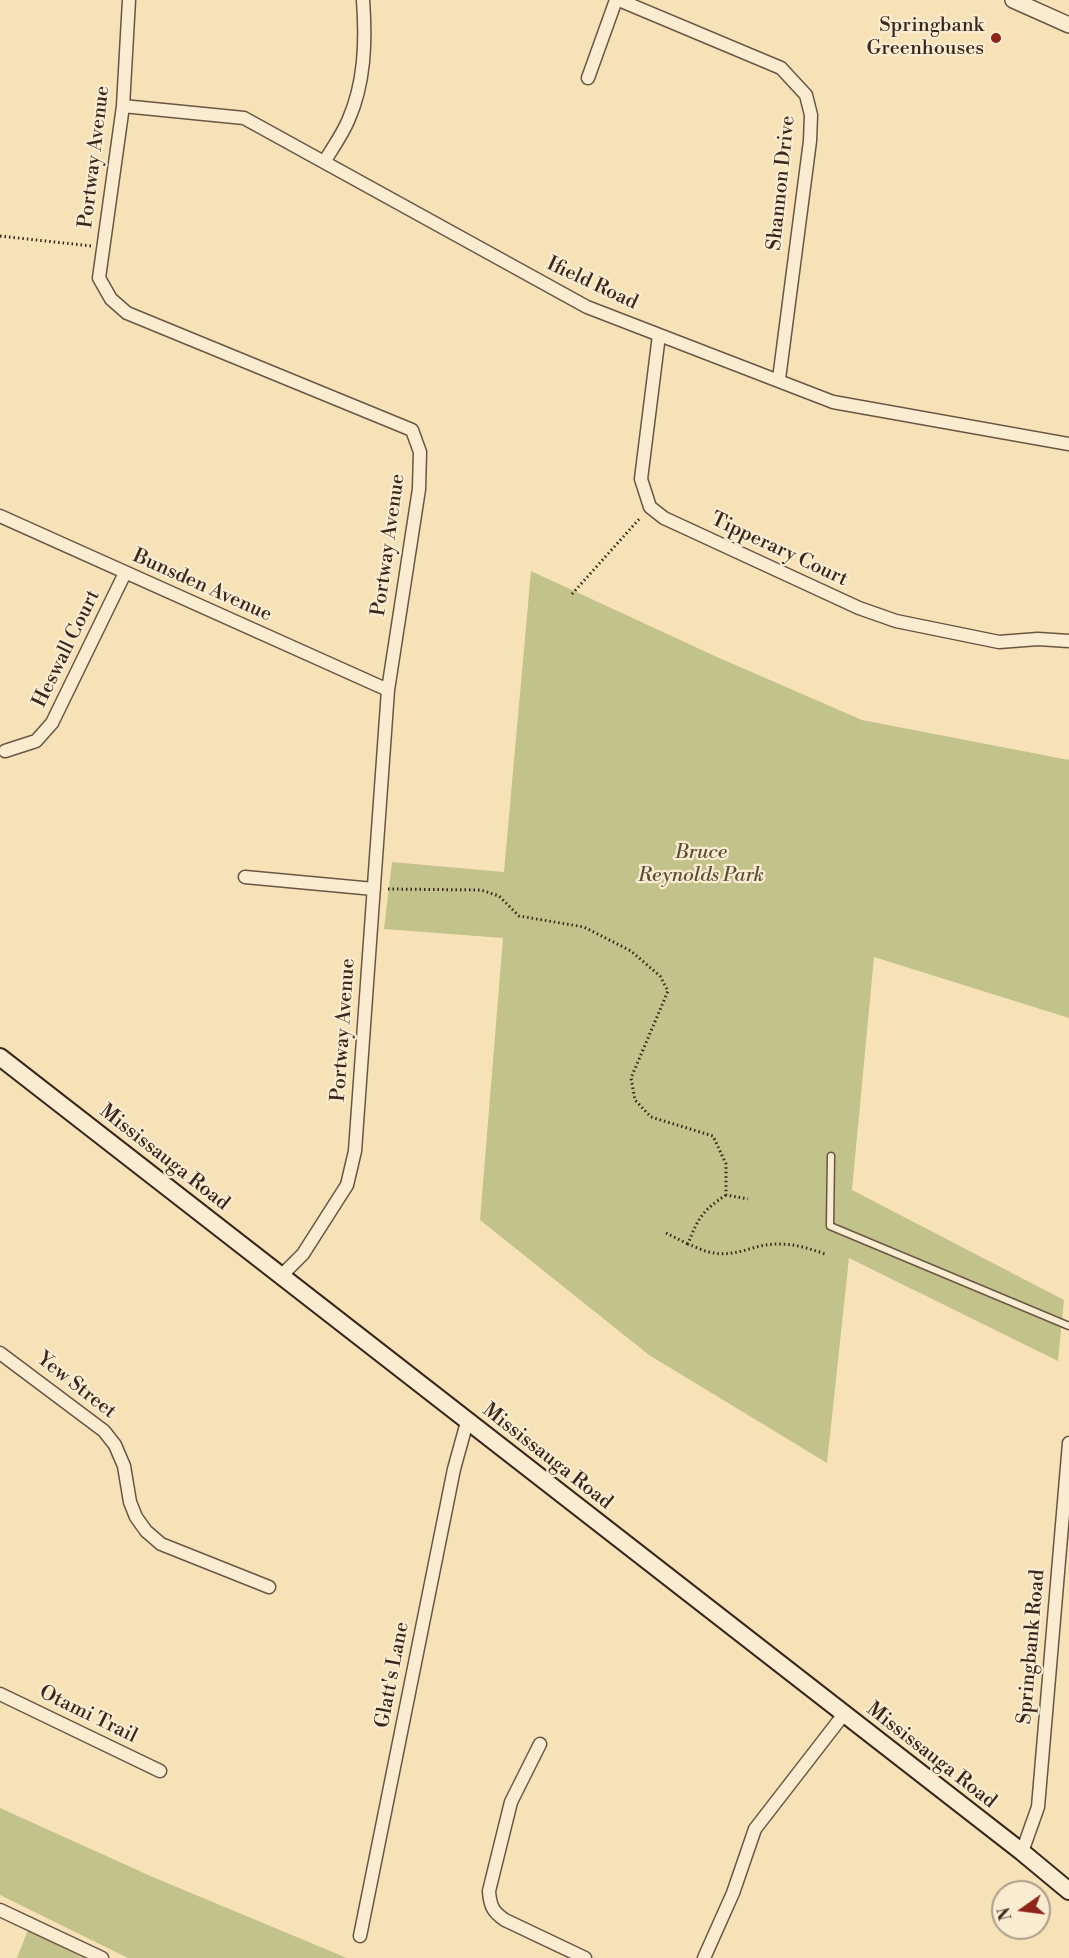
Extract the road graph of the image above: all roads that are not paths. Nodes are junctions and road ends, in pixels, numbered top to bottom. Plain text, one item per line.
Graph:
1 (129, 0) edge
2 (363, 0) edge
3 (617, 0) edge
4 (1013, 0) edge
5 (1069, 25) edge
6 (588, 78) dead end
7 (123, 106) junction
8 (324, 162) junction
9 (659, 335) junction
10 (779, 379) junction
11 (1069, 444) edge
12 (0, 516) edge
13 (125, 573) junction
14 (1069, 641) edge
15 (388, 690) junction
16 (5, 750) dead end
17 (245, 877) dead end
18 (374, 889) junction
19 (0, 1057) edge
20 (831, 1156) dead end
21 (281, 1276) junction
22 (1069, 1326) edge
23 (0, 1353) edge
24 (467, 1422) junction
25 (1069, 1443) edge
26 (269, 1587) dead end
27 (0, 1694) edge
28 (844, 1714) junction
29 (540, 1744) dead end
30 (160, 1771) dead end
31 (1022, 1852) junction
32 (1069, 1891) edge
33 (0, 1910) edge
34 (360, 1936) dead end
35 (102, 1958) edge
36 (585, 1958) edge
37 (704, 1958) edge

1 - 7 street, Portway Avenue
2 - 8 street
3 - 6 street
3 - 10 street, Shannon Drive
4 - 5 street
7 - 8 street, Ifield Road
7 - 15 street, Portway Avenue
8 - 9 street, Ifield Road
9 - 10 street, Ifield Road
9 - 14 street, Tipperary Court
10 - 11 street, Ifield Road
12 - 13 street, Bunsden Avenue
13 - 15 street, Bunsden Avenue
13 - 16 street, Heswall Court
15 - 18 street, Portway Avenue
17 - 18 street
18 - 21 street, Portway Avenue
19 - 21 main road, Mississauga Road
20 - 22 lane
21 - 24 main road, Mississauga Road
23 - 26 street, Yew Street
24 - 28 main road, Mississauga Road
24 - 34 street, Glatt's Lane
25 - 31 street, Springbank Road
27 - 30 street, Otami Trail
28 - 31 main road, Mississauga Road
28 - 37 street
29 - 36 street
31 - 32 main road, Mississauga Road
33 - 35 street

